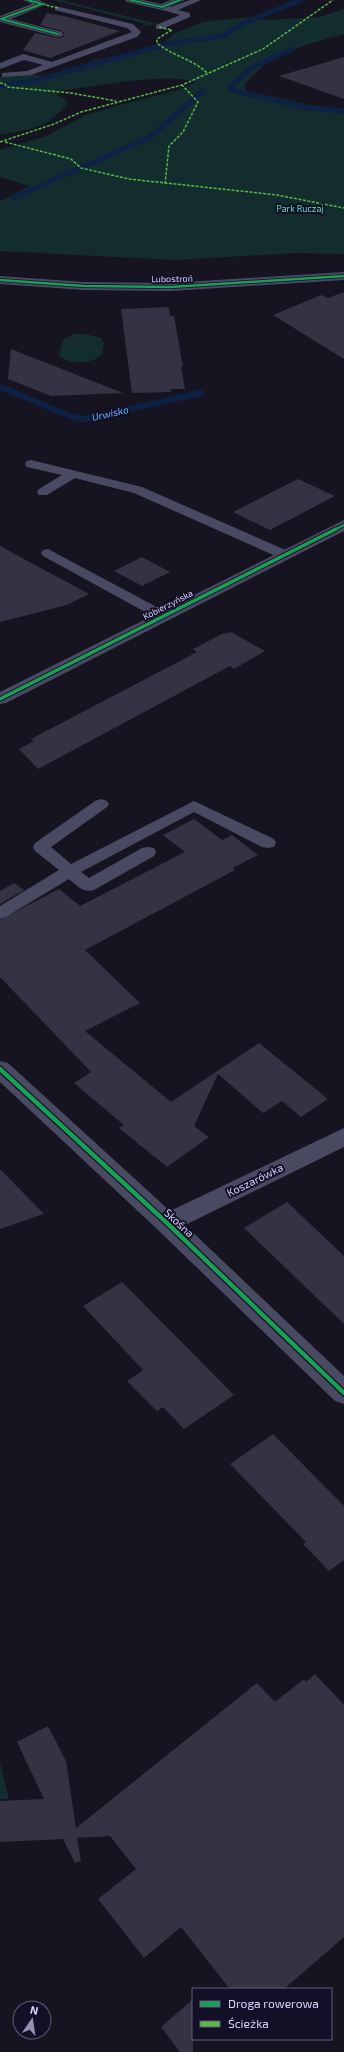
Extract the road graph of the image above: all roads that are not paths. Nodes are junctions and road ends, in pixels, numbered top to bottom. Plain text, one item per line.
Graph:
1 (28, 0) edge
2 (130, 0) edge
3 (180, 0) edge
4 (197, 0) edge
5 (42, 4) junction
6 (162, 7) junction
7 (58, 8) joint
8 (173, 10) junction
9 (159, 26) dead end
10 (58, 34) dead end
11 (52, 65) junction
12 (0, 66) edge
13 (5, 76) dead end
14 (344, 276) edge
15 (0, 280) edge
16 (31, 464) dead end
17 (73, 474) junction
18 (43, 492) dead end
19 (344, 525) edge
20 (48, 553) dead end
21 (285, 555) junction
22 (163, 616) junction
23 (0, 699) edge
24 (101, 804) dead end
25 (268, 843) dead end
26 (148, 852) dead end
27 (70, 871) junction
28 (0, 913) edge
29 (0, 1068) edge
30 (344, 1137) edge
31 (167, 1223) junction
32 (344, 1393) edge

1 - 5 street
2 - 6 street
3 - 6 street
4 - 8 lane
5 - 7 street
5 - 10 street
6 - 8 lane
7 - 11 lane
8 - 9 lane
11 - 12 lane
11 - 13 lane
14 - 15 street, Lubostroń
16 - 17 lane
17 - 18 lane
17 - 21 lane
19 - 21 street, Kobierzyńska
20 - 22 lane
21 - 22 street, Kobierzyńska
22 - 23 street, Kobierzyńska
24 - 27 lane
25 - 27 lane
26 - 27 lane
27 - 28 lane
29 - 31 street, Skośna
30 - 31 street, Koszarówka
31 - 32 street, Skośna

